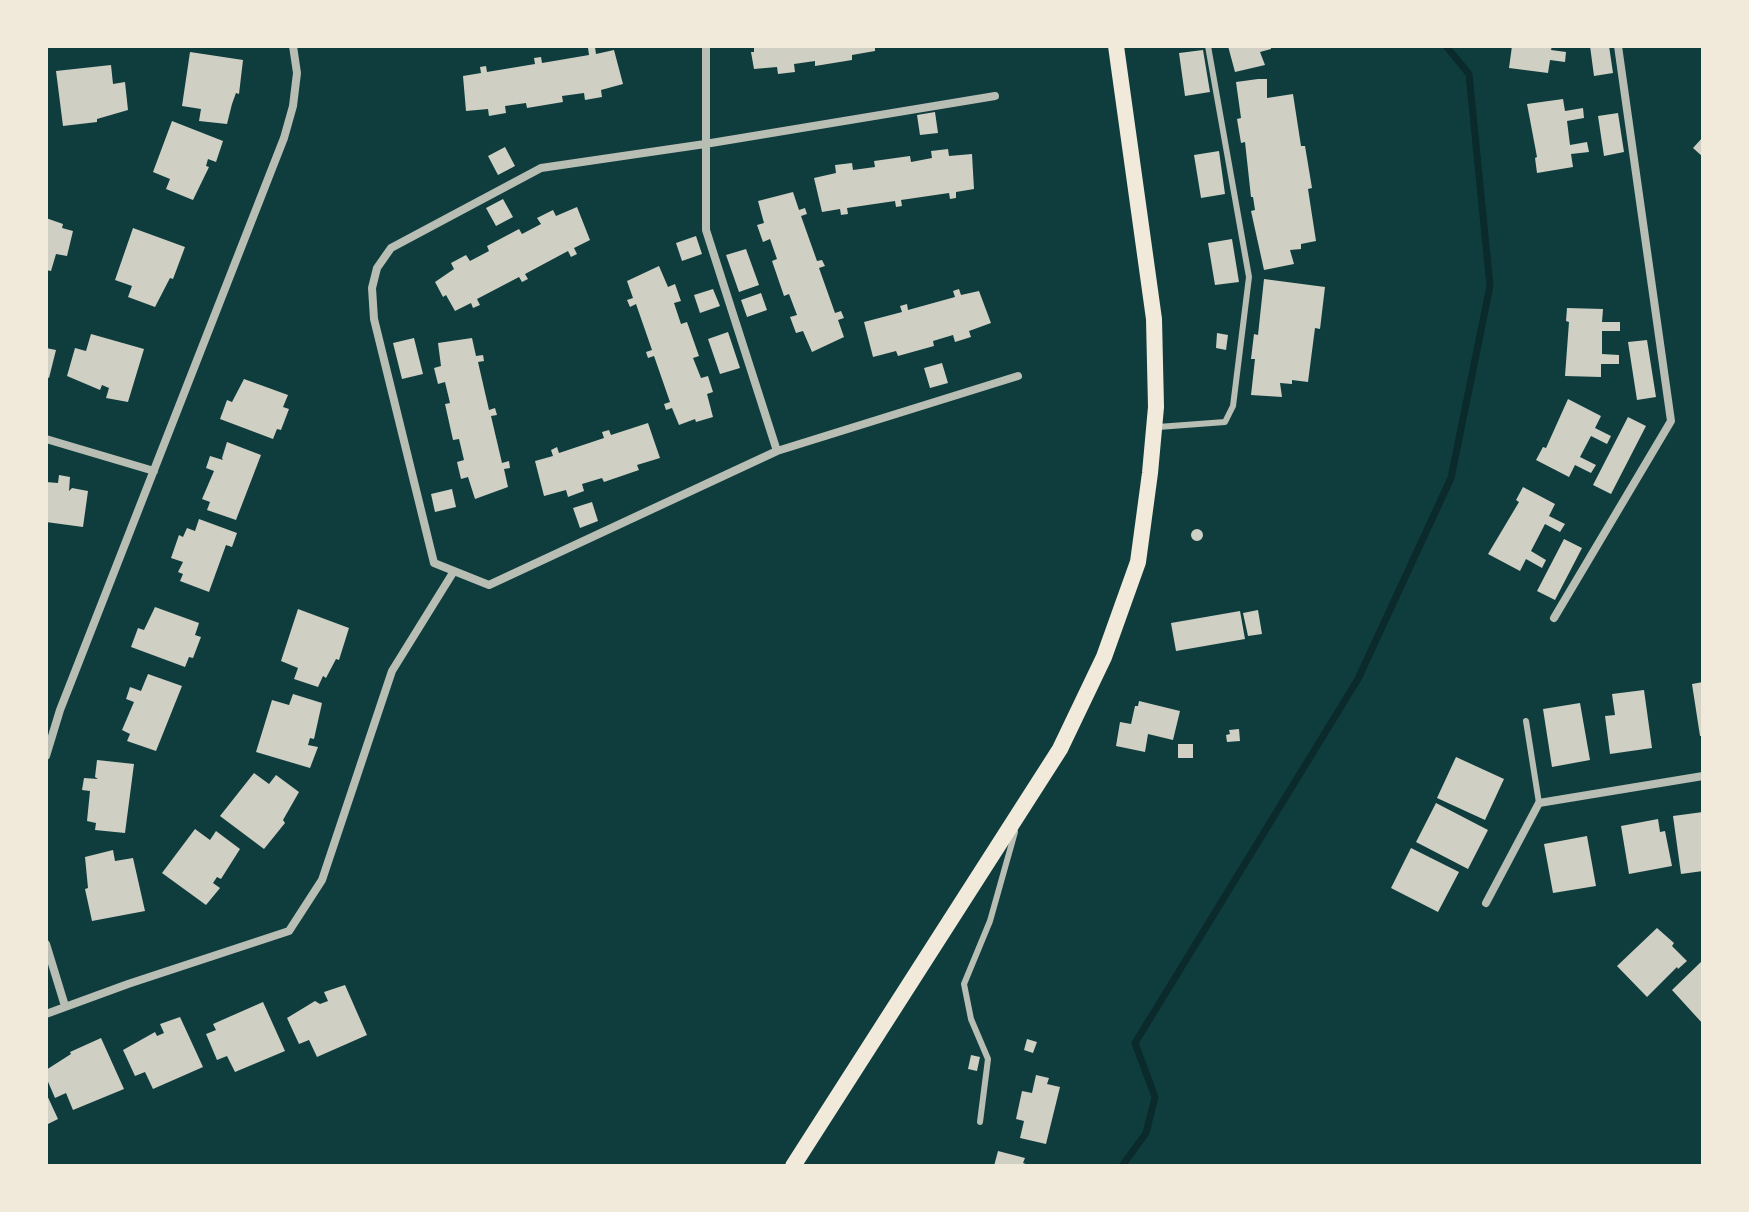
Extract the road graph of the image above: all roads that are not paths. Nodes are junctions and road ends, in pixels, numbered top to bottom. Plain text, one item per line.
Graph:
1 (293, 46) edge
2 (706, 46) edge
3 (1116, 46) edge
4 (1208, 46) edge
5 (1618, 46) edge
6 (995, 96) dead end
7 (705, 144) junction
8 (1018, 376) dead end
9 (1154, 427) junction
10 (46, 439) edge
11 (777, 451) junction
12 (154, 471) junction
13 (454, 571) junction
14 (1554, 618) dead end
15 (1526, 721) dead end
16 (50, 730) edge
17 (46, 756) edge
18 (1703, 776) edge
19 (1539, 803) junction
20 (1021, 809) junction
21 (1486, 903) dead end
22 (46, 944) edge
23 (65, 1006) junction
24 (46, 1014) edge
25 (980, 1122) dead end
26 (793, 1166) edge

1 - 12 street
2 - 7 street
3 - 9 main road
4 - 9 lane
5 - 14 street
6 - 7 street
7 - 11 street
7 - 13 street
8 - 11 street
9 - 20 main road
10 - 12 street
11 - 13 street
12 - 16 street
13 - 23 street
15 - 19 lane
16 - 17 street
18 - 19 street
19 - 21 street
20 - 25 lane
20 - 26 main road
22 - 23 street
23 - 24 street

